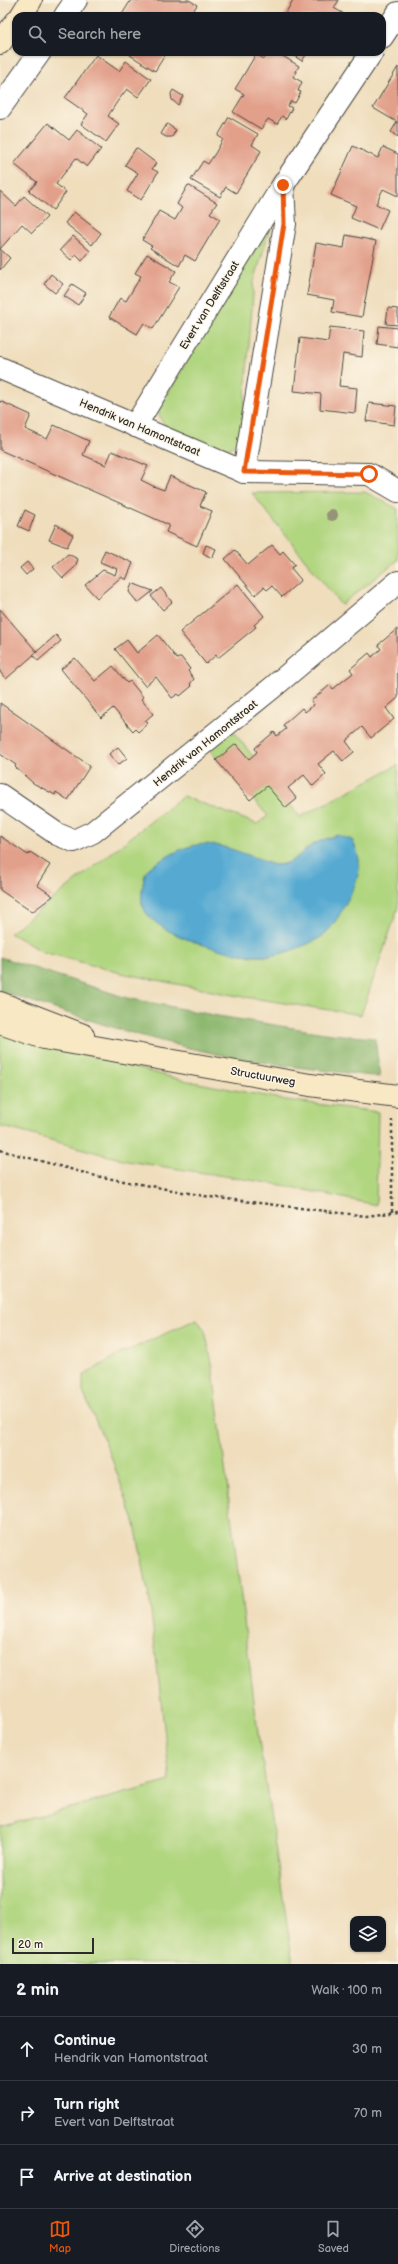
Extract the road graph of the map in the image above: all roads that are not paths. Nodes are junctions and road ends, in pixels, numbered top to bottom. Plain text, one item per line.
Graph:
1 (31, 0) edge
2 (76, 0) edge
3 (24, 12) edge
4 (68, 12) edge
5 (398, 13) edge
6 (12, 27) edge
7 (386, 31) edge
8 (0, 43) edge
9 (37, 56) edge
10 (369, 56) edge
11 (0, 108) edge
12 (283, 185) junction
13 (0, 368) edge
14 (135, 426) junction
15 (244, 472) junction
16 (398, 491) edge
17 (398, 582) edge
18 (0, 795) edge
19 (0, 1003) edge
20 (0, 1023) edge
21 (130, 1052) junction
22 (395, 1095) edge

1 - 3 main road
2 - 4 street
5 - 7 street
6 - 8 main road
9 - 11 street
10 - 12 street, Evert van Delftstraat
12 - 14 street, Evert van Delftstraat
12 - 15 street
13 - 14 street, Hendrik van Hamontstraat
14 - 15 street, Hendrik van Hamontstraat
15 - 16 street, Hendrik van Hamontstraat
17 - 18 street, Hendrik van Hamontstraat
19 - 21 main road, Structuurweg
20 - 21 main road, Structuurweg
21 - 22 main road, Structuurweg

